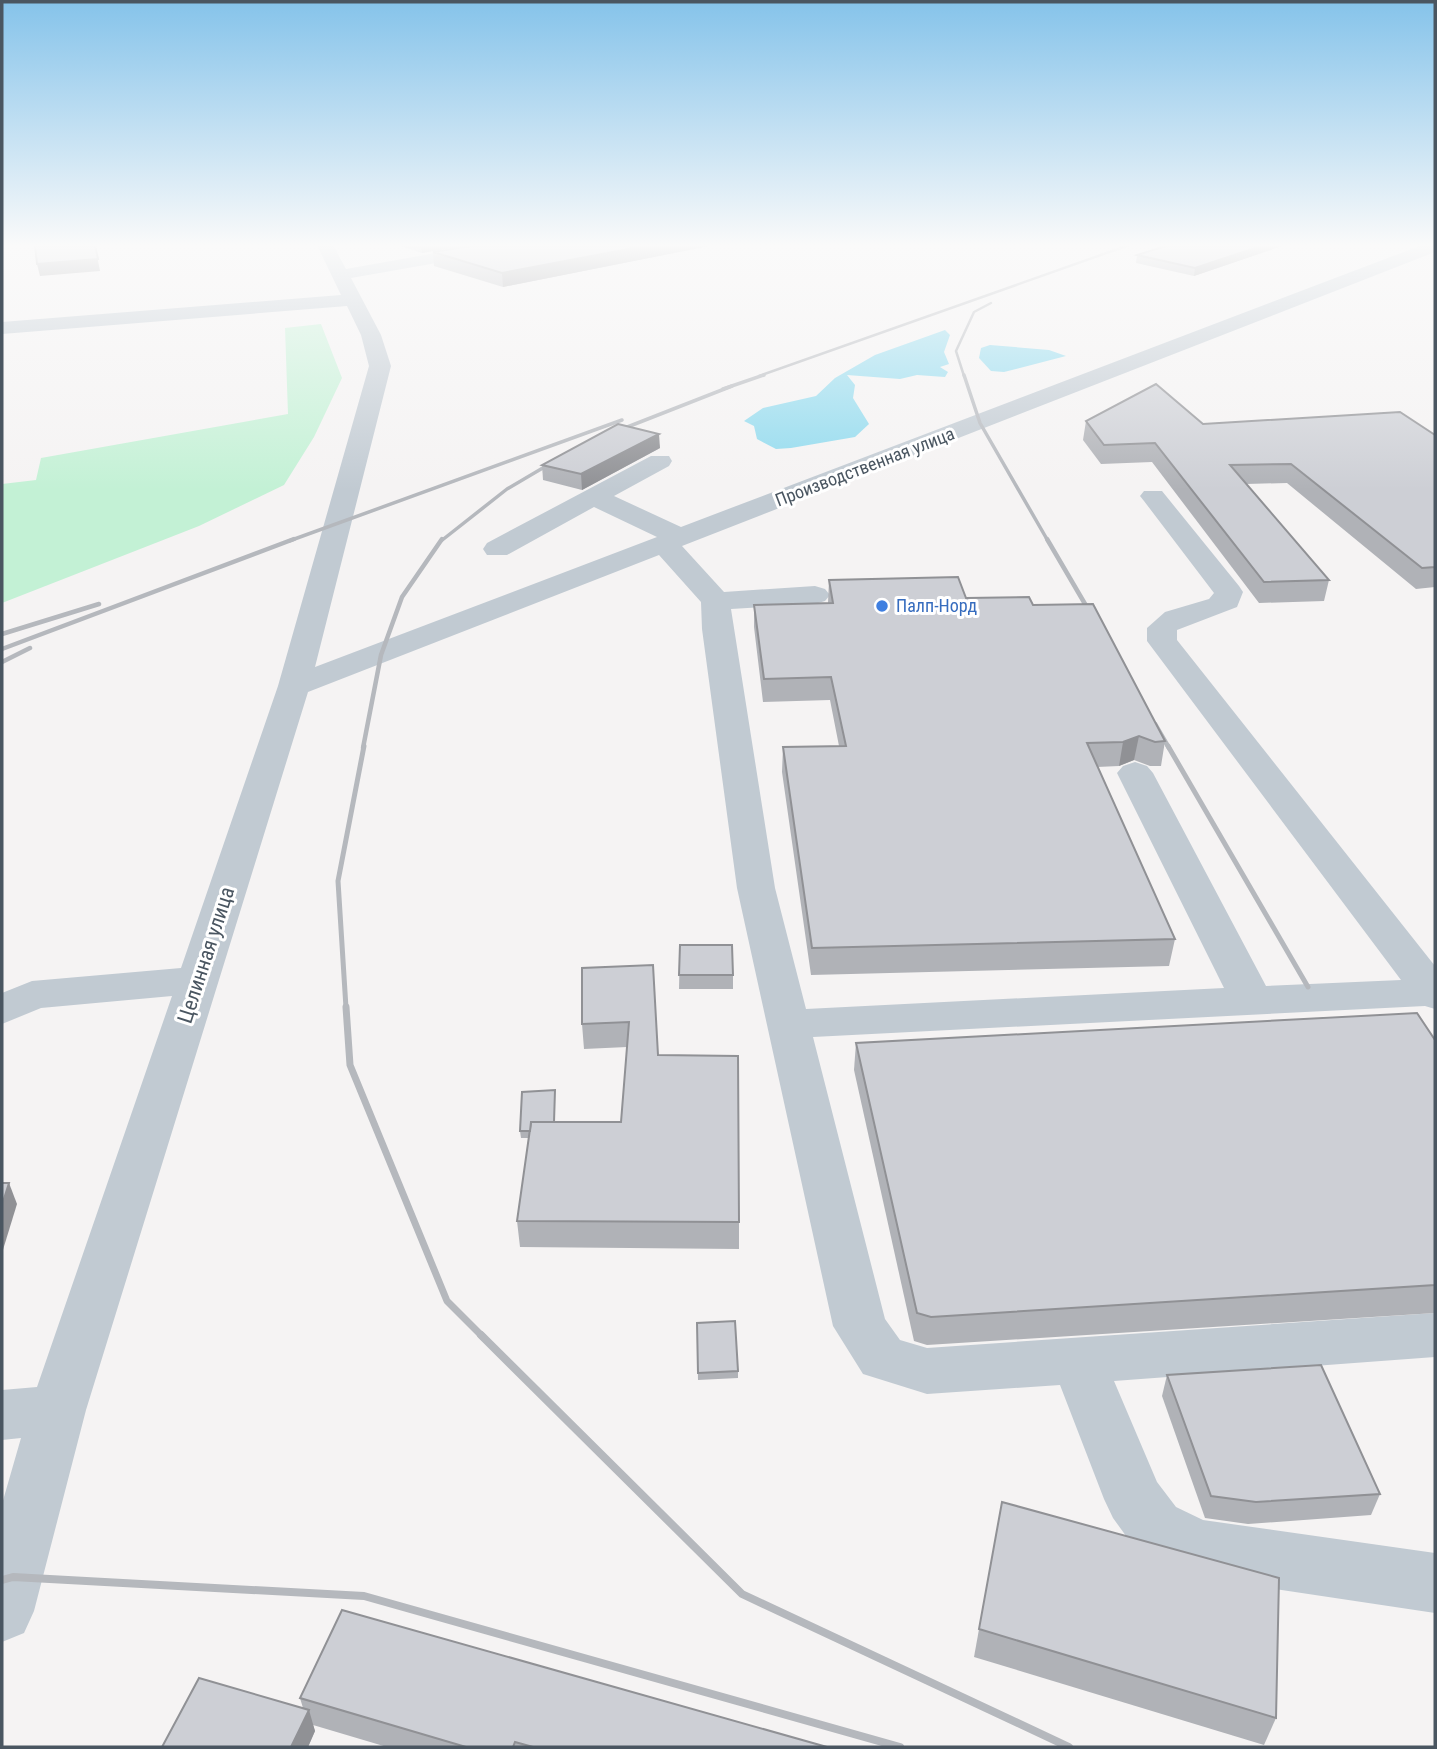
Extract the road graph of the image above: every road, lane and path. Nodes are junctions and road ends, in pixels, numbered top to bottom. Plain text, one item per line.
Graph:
1 (366, 327) edge
2 (1227, 327) edge
3 (660, 461) dead end
4 (1153, 496) dead end
5 (594, 497) junction
6 (673, 542) junction
7 (497, 549) dead end
8 (815, 595) dead end
9 (716, 600) junction
10 (294, 686) junction
11 (1135, 773) dead end
12 (198, 980) junction
13 (1434, 994) edge
14 (1251, 999) junction
15 (2, 1010) edge
16 (790, 1024) junction
17 (1435, 1335) edge
18 (1077, 1360) junction
19 (58, 1410) junction
20 (2, 1415) edge
21 (1435, 1583) edge
22 (2, 1611) edge

1 - 10 street, Целинная улица
2 - 6 street, Производственная улица
3 - 5 street
4 - 13 street
5 - 6 street
5 - 7 street
6 - 9 street
6 - 10 street, Производственная улица
8 - 9 street
9 - 16 street
10 - 12 street, Целинная улица
11 - 14 street
12 - 15 street
12 - 19 street, Целинная улица
13 - 14 street
14 - 16 street
16 - 18 street
17 - 18 street
18 - 21 street
19 - 20 street
19 - 22 street, Целинная улица

